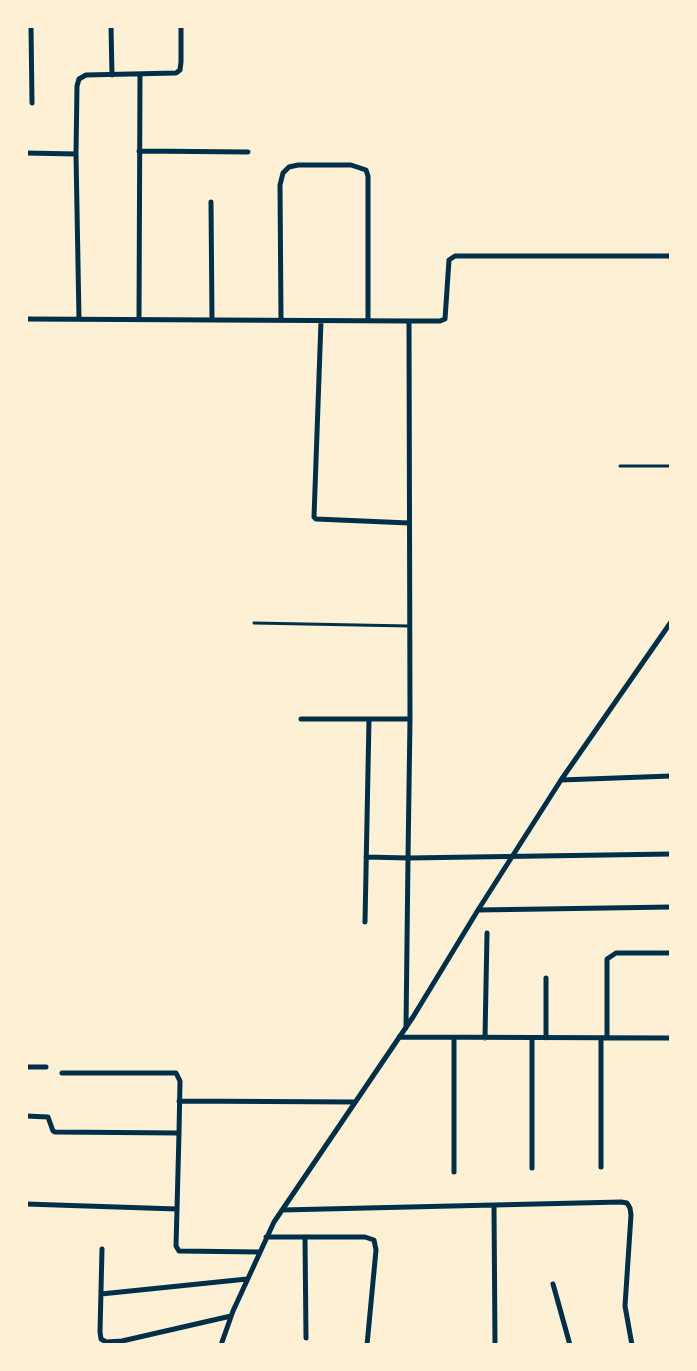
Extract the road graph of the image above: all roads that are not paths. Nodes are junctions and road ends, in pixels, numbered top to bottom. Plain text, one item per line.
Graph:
1 (31, 26) edge
2 (112, 26) edge
3 (181, 26) edge
4 (29, 64) edge
5 (112, 75) junction
6 (140, 75) junction
7 (32, 103) dead end
8 (139, 151) junction
9 (248, 152) dead end
10 (26, 154) edge
11 (76, 154) junction
12 (211, 202) dead end
13 (671, 256) edge
14 (26, 319) edge
15 (79, 319) junction
16 (139, 320) junction
17 (212, 320) junction
18 (281, 320) junction
19 (321, 321) junction
20 (368, 321) junction
21 (410, 322) junction
22 (620, 466) dead end
23 (671, 466) edge
24 (409, 522) junction
25 (671, 622) edge
26 (254, 623) dead end
27 (410, 626) junction
28 (301, 718) dead end
29 (369, 719) junction
30 (410, 719) junction
31 (671, 776) edge
32 (561, 780) junction
33 (671, 854) edge
34 (366, 857) junction
35 (512, 857) junction
36 (408, 858) junction
37 (671, 907) edge
38 (478, 910) junction
39 (365, 922) dead end
40 (487, 933) dead end
41 (671, 953) edge
42 (546, 978) dead end
43 (406, 1028) junction
44 (399, 1037) junction
45 (454, 1038) junction
46 (484, 1038) junction
47 (532, 1038) junction
48 (546, 1038) junction
49 (604, 1038) junction
50 (671, 1038) edge
51 (26, 1067) edge
52 (46, 1067) dead end
53 (62, 1073) dead end
54 (180, 1101) junction
55 (355, 1102) junction
56 (26, 1116) edge
57 (179, 1133) junction
58 (601, 1167) dead end
59 (532, 1168) dead end
60 (454, 1172) dead end
61 (26, 1204) edge
62 (494, 1206) junction
63 (177, 1209) junction
64 (282, 1210) junction
65 (266, 1237) junction
66 (305, 1237) junction
67 (102, 1249) dead end
68 (260, 1252) junction
69 (247, 1279) junction
70 (553, 1284) dead end
71 (101, 1294) junction
72 (231, 1316) junction
73 (306, 1338) dead end
74 (221, 1345) edge
75 (367, 1345) edge
76 (495, 1345) edge
77 (570, 1345) edge
78 (632, 1345) edge

1 - 4 street
2 - 5 street
3 - 6 street
4 - 7 street
5 - 6 street
5 - 11 street
6 - 8 street
8 - 9 street
8 - 16 street
10 - 11 street
11 - 15 street
12 - 17 street
13 - 21 street
14 - 15 street
15 - 16 street
16 - 17 street
17 - 18 street
18 - 19 street
18 - 20 street
19 - 20 street
19 - 24 street
20 - 21 street
21 - 24 street
22 - 23 lane
24 - 27 street
25 - 32 street
26 - 27 lane
27 - 30 street
28 - 29 street
29 - 30 street
29 - 34 street
30 - 36 street
31 - 32 street
32 - 35 street
33 - 35 street
34 - 36 street
34 - 39 street
35 - 36 street
35 - 38 street
36 - 43 street
37 - 38 street
38 - 43 street
40 - 46 street
41 - 49 street
42 - 48 street
43 - 44 street
44 - 45 street
44 - 55 street
45 - 46 street
45 - 60 street
46 - 47 street
47 - 48 street
47 - 59 street
48 - 49 street
49 - 50 street
49 - 58 street
51 - 52 street
53 - 54 street
54 - 55 street
54 - 57 street
55 - 64 street
56 - 57 street
57 - 63 street
61 - 63 street
62 - 64 street
62 - 76 street
62 - 78 street
63 - 68 street
64 - 65 street
65 - 66 street
65 - 68 street
66 - 73 street
66 - 75 street
67 - 71 street
68 - 69 street
69 - 71 street
69 - 72 street
70 - 77 street
71 - 72 street
72 - 74 street

